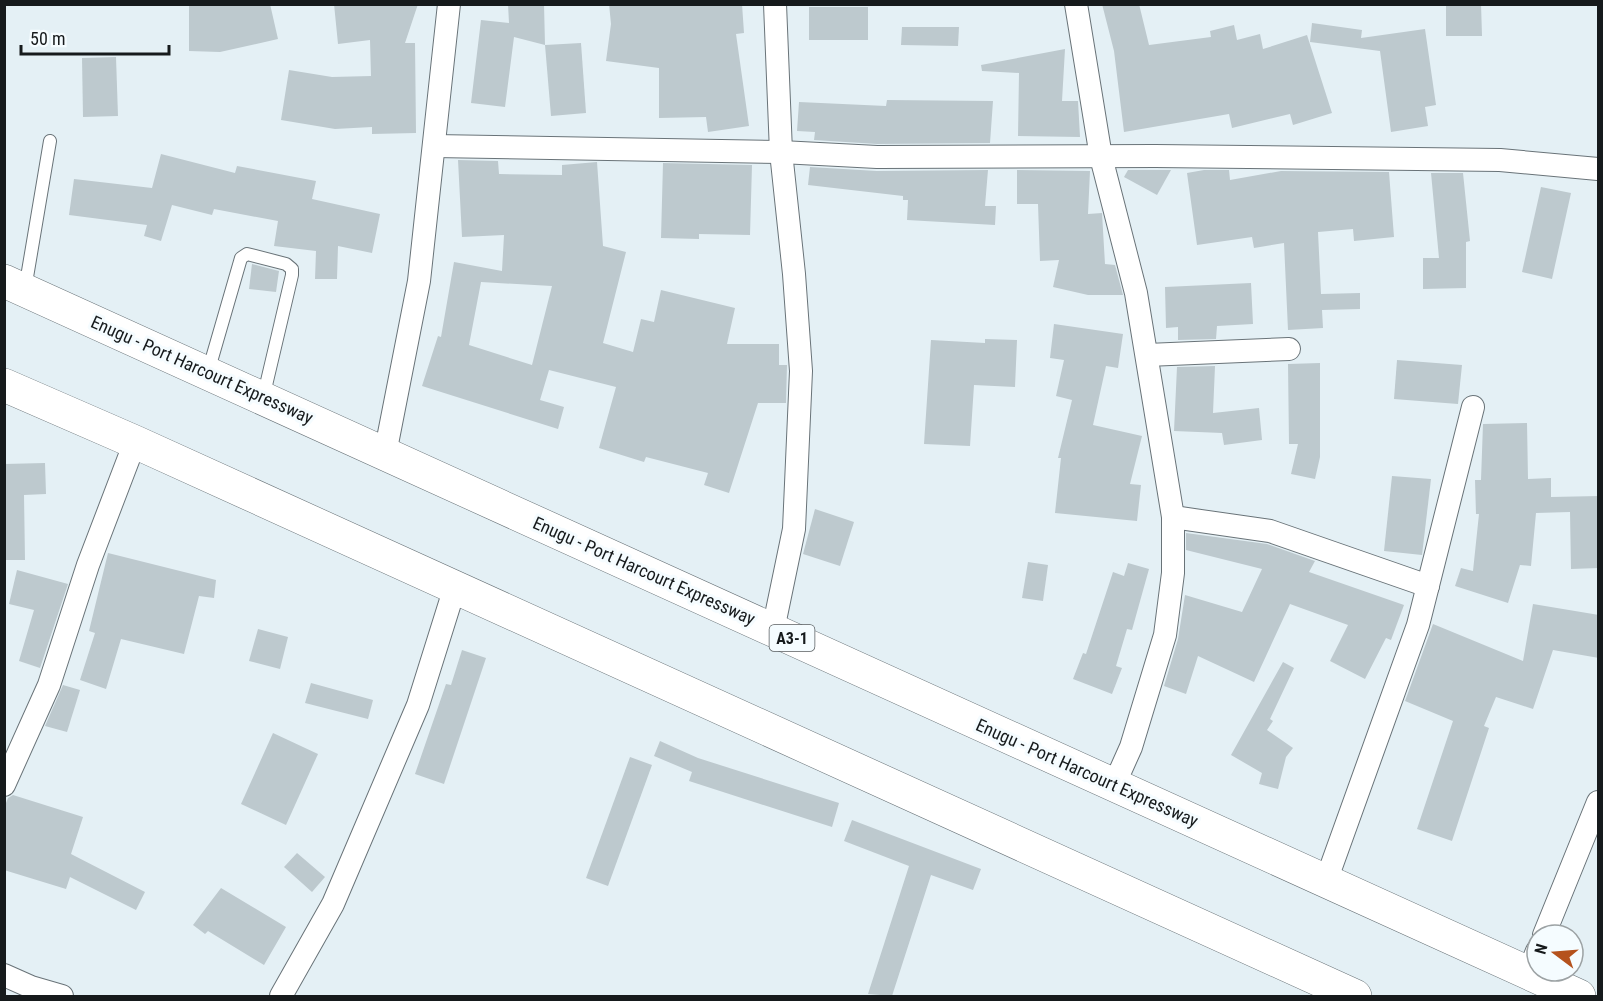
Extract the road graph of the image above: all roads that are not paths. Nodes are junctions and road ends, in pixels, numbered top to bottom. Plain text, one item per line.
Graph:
1 (449, 4) edge
2 (775, 4) edge
3 (1076, 4) edge
4 (50, 141) dead end
5 (434, 146) junction
6 (781, 152) junction
7 (1101, 156) junction
8 (1599, 169) edge
9 (15, 285) edge
10 (1289, 349) dead end
11 (1147, 355) junction
12 (207, 373) junction
13 (4, 385) edge
14 (263, 398) junction
15 (1473, 407) dead end
16 (135, 442) junction
17 (385, 454) junction
18 (1173, 517) junction
19 (1428, 586) junction
20 (455, 587) junction
21 (773, 630) junction
22 (4, 785) edge
23 (1114, 785) junction
24 (1599, 802) edge
25 (1326, 881) junction
26 (1549, 923) edge
27 (1525, 959) edge
28 (4, 975) edge
29 (1561, 983) edge
30 (62, 996) edge
31 (281, 996) edge
32 (1355, 996) edge
33 (1579, 996) edge

1 - 5 street
2 - 6 street
3 - 7 street
4 - 9 lane
5 - 6 street
5 - 17 street
6 - 7 street
6 - 21 street
7 - 8 street
7 - 11 street
9 - 12 highway, Enugu - Port Harcourt Expressway / A3-1
10 - 11 street
11 - 18 street
12 - 14 highway, Enugu - Port Harcourt Expressway / A3-1
12 - 14 lane
13 - 16 highway
14 - 17 highway, Enugu - Port Harcourt Expressway / A3-1
15 - 19 street
16 - 20 highway
16 - 22 street
17 - 21 highway, Enugu - Port Harcourt Expressway / A3-1
18 - 19 street
18 - 23 street
19 - 25 street
20 - 31 street
20 - 32 highway
21 - 23 highway, Enugu - Port Harcourt Expressway / A3-1
23 - 25 highway, Enugu - Port Harcourt Expressway / A3-1
24 - 26 street
25 - 27 highway, Enugu - Port Harcourt Expressway / A3-1
28 - 30 street
29 - 33 highway, Enugu - Port Harcourt Expressway / A3-1

